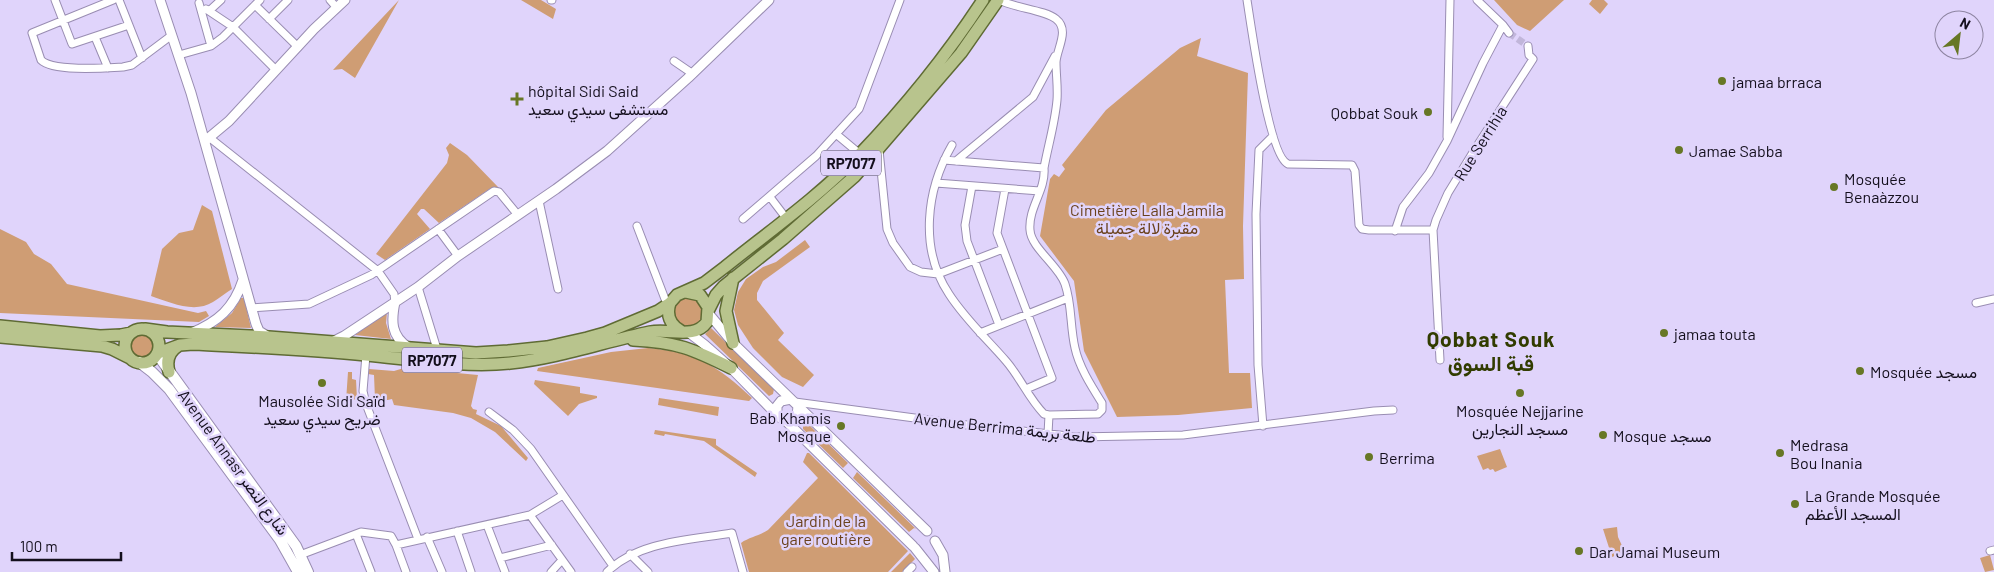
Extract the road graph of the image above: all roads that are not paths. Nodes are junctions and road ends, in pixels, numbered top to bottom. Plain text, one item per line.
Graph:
1 (55, 0) edge
2 (113, 0) edge
3 (119, 0) edge
4 (160, 0) edge
5 (221, 0) edge
6 (288, 0) edge
7 (330, 0) edge
8 (345, 0) edge
9 (769, 0) edge
10 (900, 0) edge
11 (983, 0) edge
12 (998, 0) edge
13 (1247, 0) edge
14 (1450, 0) edge
15 (1477, 0) edge
16 (198, 2) edge
17 (258, 2) edge
18 (98, 3) edge
19 (337, 8) junction
20 (209, 11) junction
21 (269, 19) junction
22 (62, 21) junction
23 (129, 25) junction
24 (1504, 25) junction
25 (233, 27) junction
26 (1509, 33) tunnel mouth
27 (172, 35) junction
28 (95, 37) junction
29 (211, 46) junction
30 (1528, 46) dead end
31 (298, 47) junction
32 (1057, 52) junction
33 (179, 55) junction
34 (142, 58) junction
35 (674, 61) dead end
36 (108, 68) junction
37 (276, 70) junction
38 (693, 74) junction
39 (836, 134) junction
40 (1273, 136) junction
41 (207, 139) junction
42 (1447, 141) junction
43 (952, 145) dead end
44 (879, 150) junction
45 (860, 154) junction
46 (944, 160) junction
47 (956, 161) junction
48 (1044, 168) junction
49 (936, 183) junction
50 (972, 186) junction
51 (1005, 188) junction
52 (1040, 191) junction
53 (770, 197) junction
54 (539, 201) junction
55 (518, 215) junction
56 (786, 218) junction
57 (743, 219) dead end
58 (637, 226) dead end
59 (438, 229) junction
60 (1433, 230) junction
61 (1395, 231) junction
62 (1003, 249) junction
63 (458, 256) junction
64 (973, 260) junction
65 (378, 270) junction
66 (938, 274) junction
67 (733, 278) junction
68 (243, 280) junction
69 (418, 287) junction
70 (558, 289) dead end
71 (686, 292) junction
72 (1068, 298) junction
73 (1994, 299) edge
74 (395, 302) junction
75 (1976, 302) dead end
76 (670, 303) junction
77 (251, 308) junction
78 (709, 311) junction
79 (1028, 314) junction
80 (999, 325) junction
81 (0, 326) edge
82 (145, 329) junction
83 (684, 332) junction
84 (131, 333) junction
85 (980, 333) junction
86 (190, 334) junction
87 (0, 337) edge
88 (269, 337) junction
89 (621, 340) junction
90 (332, 342) junction
91 (733, 343) junction
92 (180, 345) junction
93 (408, 347) junction
94 (438, 350) junction
95 (157, 353) junction
96 (366, 355) junction
97 (135, 360) junction
98 (1440, 360) dead end
99 (731, 368) junction
100 (169, 372) junction
101 (1026, 389) junction
102 (795, 403) junction
103 (1393, 410) dead end
104 (489, 412) dead end
105 (777, 413) junction
106 (1049, 415) junction
107 (786, 421) junction
108 (1263, 426) junction
109 (1048, 434) junction
110 (563, 495) junction
111 (530, 515) junction
112 (487, 525) junction
113 (457, 531) junction
114 (927, 532) dead end
115 (356, 534) junction
116 (428, 537) junction
117 (418, 540) junction
118 (935, 542) dead end
119 (396, 545) junction
120 (552, 545) junction
121 (630, 554) junction
122 (942, 555) junction
123 (300, 556) junction
124 (500, 558) junction
125 (562, 560) junction
126 (926, 560) junction
127 (610, 569) edge
128 (298, 572) edge
129 (308, 572) edge
130 (371, 572) edge
131 (406, 572) edge
132 (442, 572) edge
133 (471, 572) edge
134 (505, 572) edge
135 (551, 572) edge
136 (571, 572) edge
137 (648, 572) edge
138 (743, 572) edge
139 (934, 572) edge
140 (946, 572) edge

1 - 22 street
2 - 18 street
3 - 23 street
4 - 27 street
5 - 20 street
6 - 21 street
7 - 19 street
8 - 19 street
9 - 38 street
10 - 39 street
11 - 45 main road, RP7077
12 - 32 street
12 - 44 main road, RP7077
13 - 40 street
14 - 42 street
15 - 24 street
16 - 20 street
16 - 29 street
17 - 21 street
17 - 25 street
18 - 22 street
19 - 31 street
20 - 25 street
21 - 31 street
22 - 28 street
22 - 36 street
23 - 28 street
23 - 34 street
24 - 26 street
24 - 42 street
25 - 29 street
25 - 37 street
27 - 33 street
27 - 34 street
28 - 36 street
29 - 33 street
30 - 60 street, Rue Serrihia
31 - 37 street
32 - 47 street
32 - 48 street
33 - 41 street
34 - 36 street
35 - 38 street
37 - 41 street
38 - 54 street
39 - 45 street
39 - 53 street
40 - 61 street
40 - 108 street
41 - 65 street
41 - 68 street
42 - 61 street
43 - 46 street
44 - 66 street
44 - 67 main road, RP7077
45 - 56 main road, RP7077
46 - 47 street
46 - 49 street
47 - 48 street
48 - 52 street
49 - 50 street
49 - 66 street
50 - 51 street
50 - 64 street
51 - 52 street
51 - 62 street
52 - 72 street
53 - 56 street
53 - 57 street
54 - 55 street
54 - 70 street
55 - 59 street
55 - 63 street
56 - 71 main road, RP7077
58 - 76 street
59 - 63 street
59 - 65 street
60 - 61 street
60 - 98 street
62 - 64 street
62 - 79 street
63 - 69 street
64 - 66 street
64 - 80 street
65 - 74 street
65 - 77 street
66 - 85 street
67 - 78 main road, RP7077
67 - 91 main road
68 - 77 street
68 - 86 street
69 - 74 street
69 - 94 street
71 - 76 main road, RP7077
71 - 78 main road
72 - 79 street
72 - 106 street
73 - 75 street
74 - 90 street
74 - 93 street
76 - 83 main road
76 - 94 main road, RP7077
77 - 88 street
78 - 83 main road, RP7077
78 - 91 street
79 - 80 street
79 - 101 street
80 - 85 street
81 - 84 main road, RP7077
82 - 84 main road, RP7077
82 - 86 main road, RP7077
82 - 95 main road
83 - 89 main road, RP7077
83 - 99 street
84 - 97 main road
85 - 101 street
86 - 88 main road, RP7077
87 - 97 main road
88 - 90 main road, RP7077
89 - 96 main road, RP7077
89 - 99 main road
90 - 93 main road, RP7077
91 - 102 street
92 - 95 main road, RP7077
92 - 96 main road, RP7077
92 - 100 main road
93 - 94 main road, RP7077
95 - 97 main road, RP7077
95 - 100 main road, Avenue Annasr شارع النصر
96 - 117 street
97 - 128 main road, Avenue Annasr شارع النصر
99 - 105 street
100 - 123 main road, Avenue Annasr شارع النصر
101 - 106 street
102 - 105 street
102 - 107 street
102 - 109 street, Avenue Berrima طلعة بريمة
102 - 114 street
103 - 108 street, Avenue Berrima طلعة بريمة
104 - 110 street
105 - 107 street
106 - 109 street
107 - 126 street
108 - 109 street, Avenue Berrima طلعة بريمة
110 - 111 street
110 - 127 street
111 - 112 street
111 - 120 street
112 - 113 street
112 - 124 street
113 - 116 street
113 - 133 street
115 - 119 street
115 - 123 street
115 - 130 street
116 - 117 street
116 - 132 street
117 - 119 street
118 - 122 street
119 - 131 street
120 - 124 street
120 - 125 street
121 - 127 street
121 - 137 street
121 - 138 street
122 - 126 street
122 - 140 street
123 - 129 main road, Avenue Annasr شارع النصر
124 - 134 street
125 - 135 street
125 - 136 street
126 - 139 street

